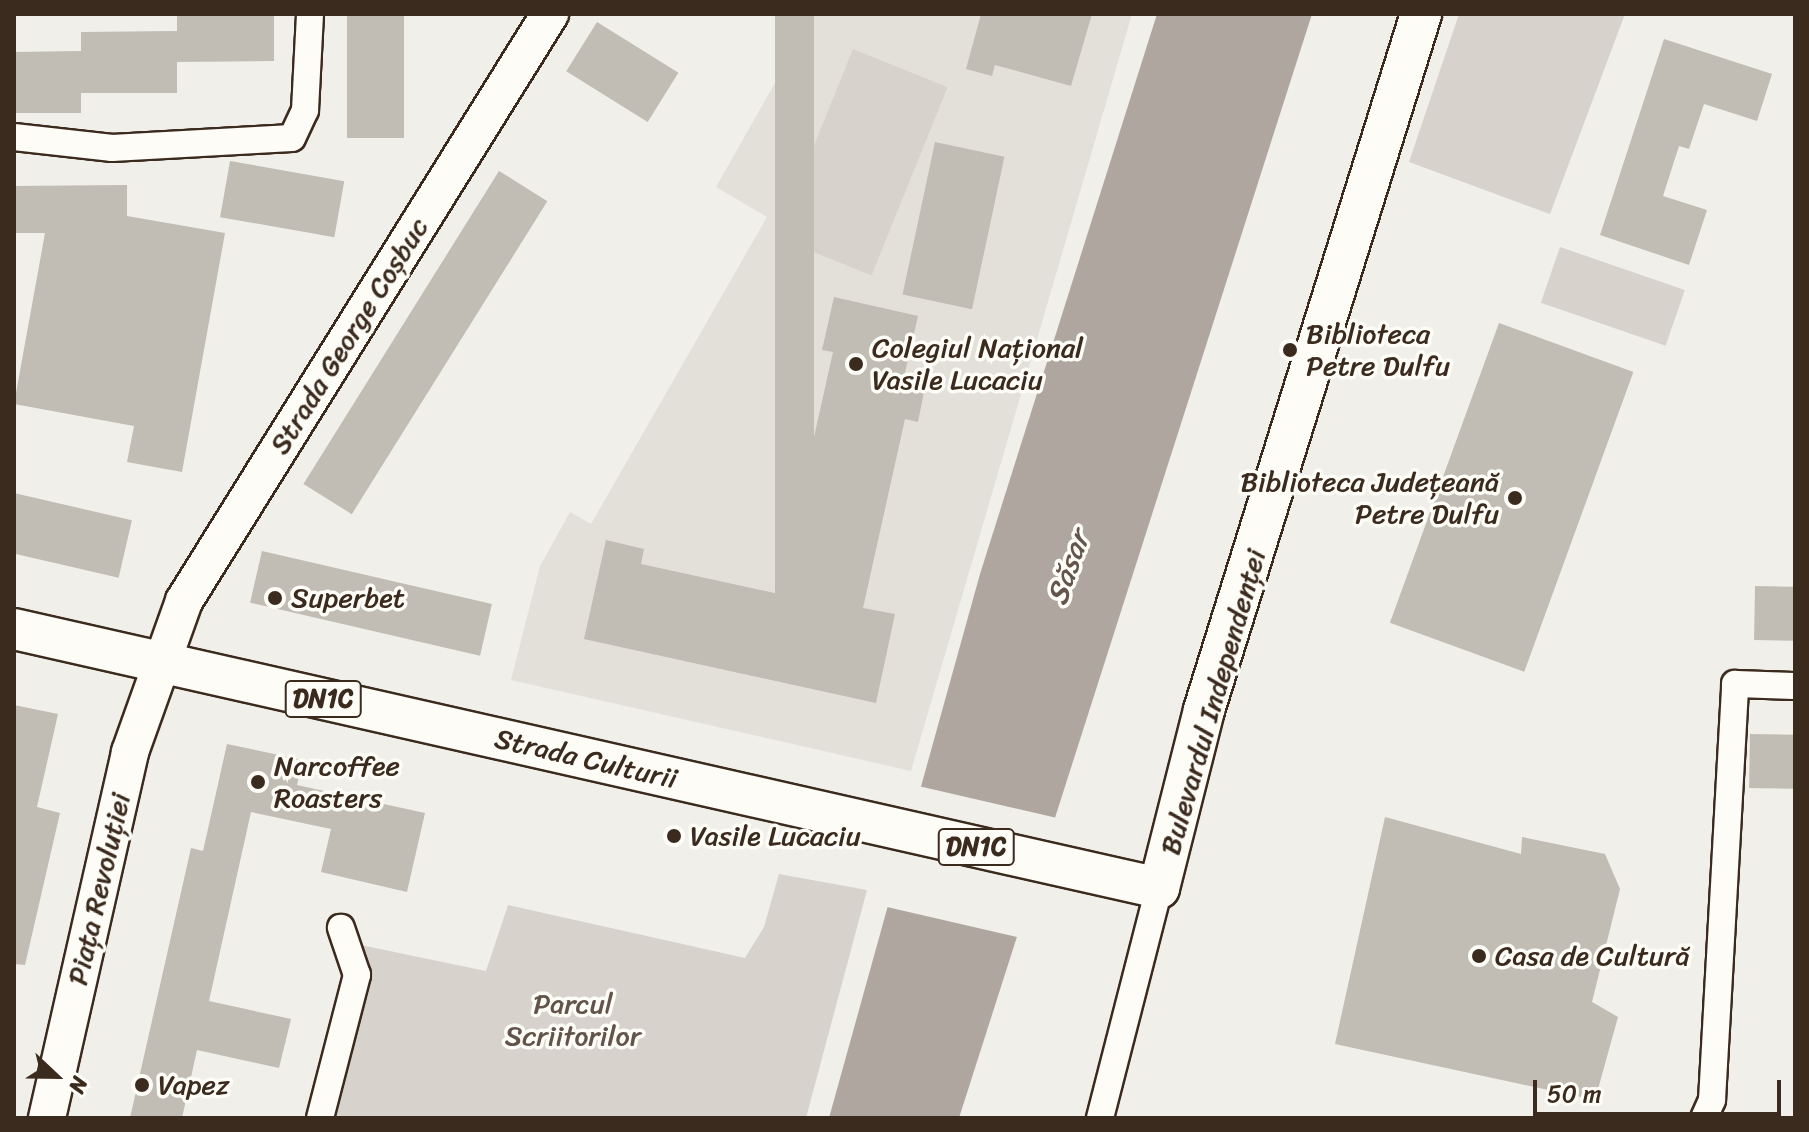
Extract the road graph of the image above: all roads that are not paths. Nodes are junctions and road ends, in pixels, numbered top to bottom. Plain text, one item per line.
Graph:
1 (310, 14) edge
2 (550, 14) edge
3 (1421, 14) edge
4 (14, 137) edge
5 (14, 629) edge
6 (158, 662) junction
7 (1795, 686) edge
8 (1159, 888) junction
9 (341, 928) dead end
10 (47, 1118) edge
11 (320, 1118) edge
12 (1100, 1118) edge
13 (1704, 1118) edge

1 - 4 street
2 - 6 main road, Strada George Coșbuc
3 - 8 main road, Bulevardul Independenței
5 - 6 main road, Strada Culturii / DN1C
6 - 8 main road, Strada Culturii / DN1C
6 - 10 main road, Piața Revoluției
7 - 13 street
8 - 12 street, Bulevardul Independenței
9 - 11 street

